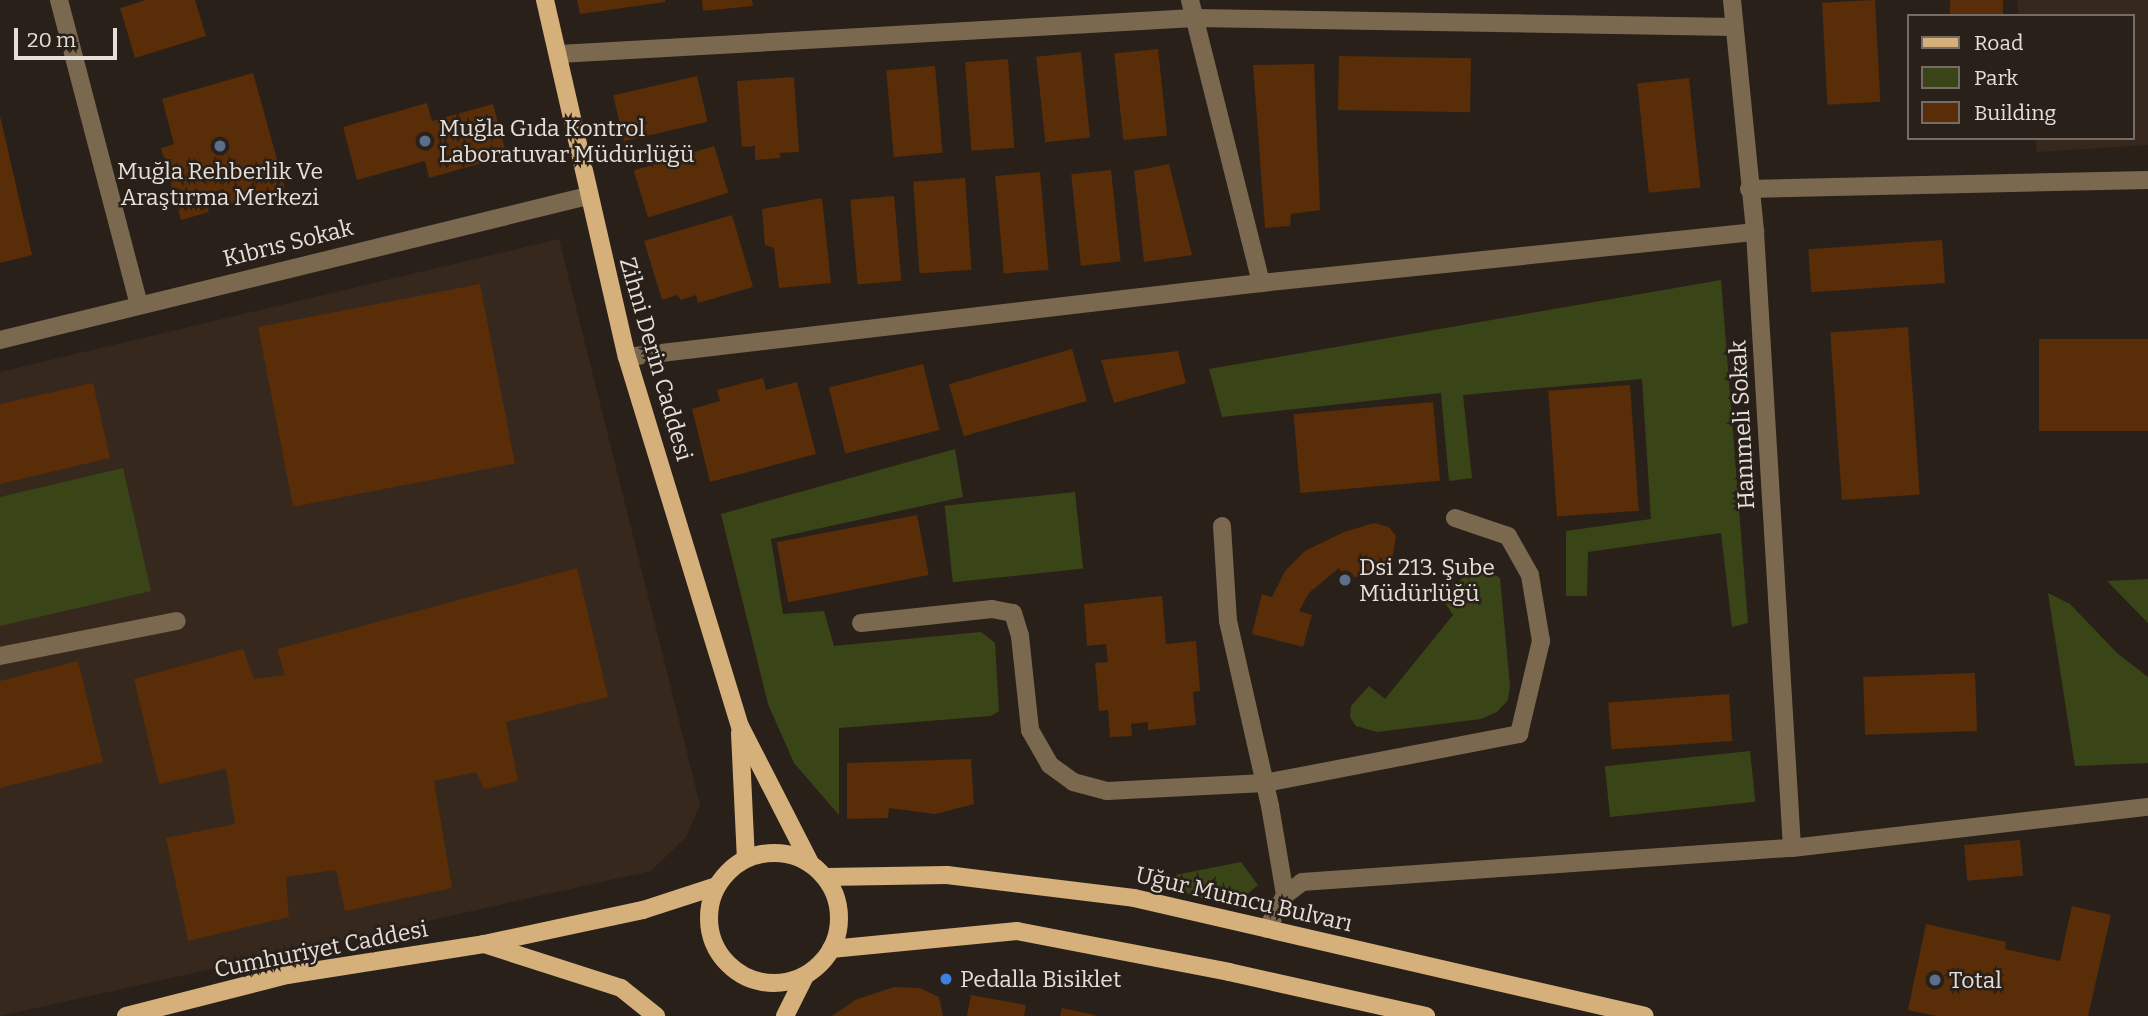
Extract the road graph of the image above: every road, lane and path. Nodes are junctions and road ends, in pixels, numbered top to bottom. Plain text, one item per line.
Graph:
1 (59, 0) edge
2 (545, 0) edge
3 (1190, 0) edge
4 (1732, 0) edge
5 (1194, 18) junction
6 (1734, 27) junction
7 (559, 54) junction
8 (2148, 180) edge
9 (1749, 188) junction
10 (588, 197) junction
11 (1755, 232) junction
12 (1261, 283) junction
13 (139, 304) junction
14 (0, 340) edge
15 (627, 357) junction
16 (1455, 519) dead end
17 (1222, 526) dead end
18 (177, 621) dead end
19 (861, 623) dead end
20 (0, 656) edge
21 (740, 726) junction
22 (1265, 783) junction
23 (2148, 807) edge
24 (1792, 848) junction
25 (746, 858) junction
26 (810, 863) junction
27 (826, 877) junction
28 (717, 886) junction
29 (1285, 895) junction
30 (1267, 929) junction
31 (484, 944) junction
32 (831, 949) junction
33 (805, 976) junction
34 (126, 1016) edge
35 (656, 1016) edge
36 (785, 1016) edge
37 (1426, 1016) edge
38 (1645, 1016) edge

1 - 13 street
2 - 7 main road, Zihni Derin Caddesi
3 - 5 street
4 - 6 street, Hanımeli Sokak
5 - 6 street
5 - 7 street
5 - 12 street
6 - 9 street, Hanımeli Sokak
7 - 10 main road, Zihni Derin Caddesi
8 - 9 street
9 - 11 street, Hanımeli Sokak
10 - 13 street, Kıbrıs Sokak
10 - 15 main road, Zihni Derin Caddesi
11 - 12 street
11 - 24 street, Hanımeli Sokak
12 - 15 street
13 - 14 street, Kıbrıs Sokak
15 - 21 main road, Zihni Derin Caddesi
16 - 22 street
17 - 22 street
18 - 20 street
19 - 22 street
21 - 25 main road
21 - 26 main road
22 - 29 street
23 - 24 street
24 - 29 street
25 - 26 main road
25 - 28 main road
26 - 27 main road
27 - 30 main road, Uğur Mumcu Bulvarı
27 - 32 main road
28 - 31 main road, Cumhuriyet Caddesi
28 - 33 main road
29 - 30 street
30 - 38 main road, Uğur Mumcu Bulvarı
31 - 34 main road, Cumhuriyet Caddesi
31 - 35 main road
32 - 33 main road
32 - 37 main road
33 - 36 main road

